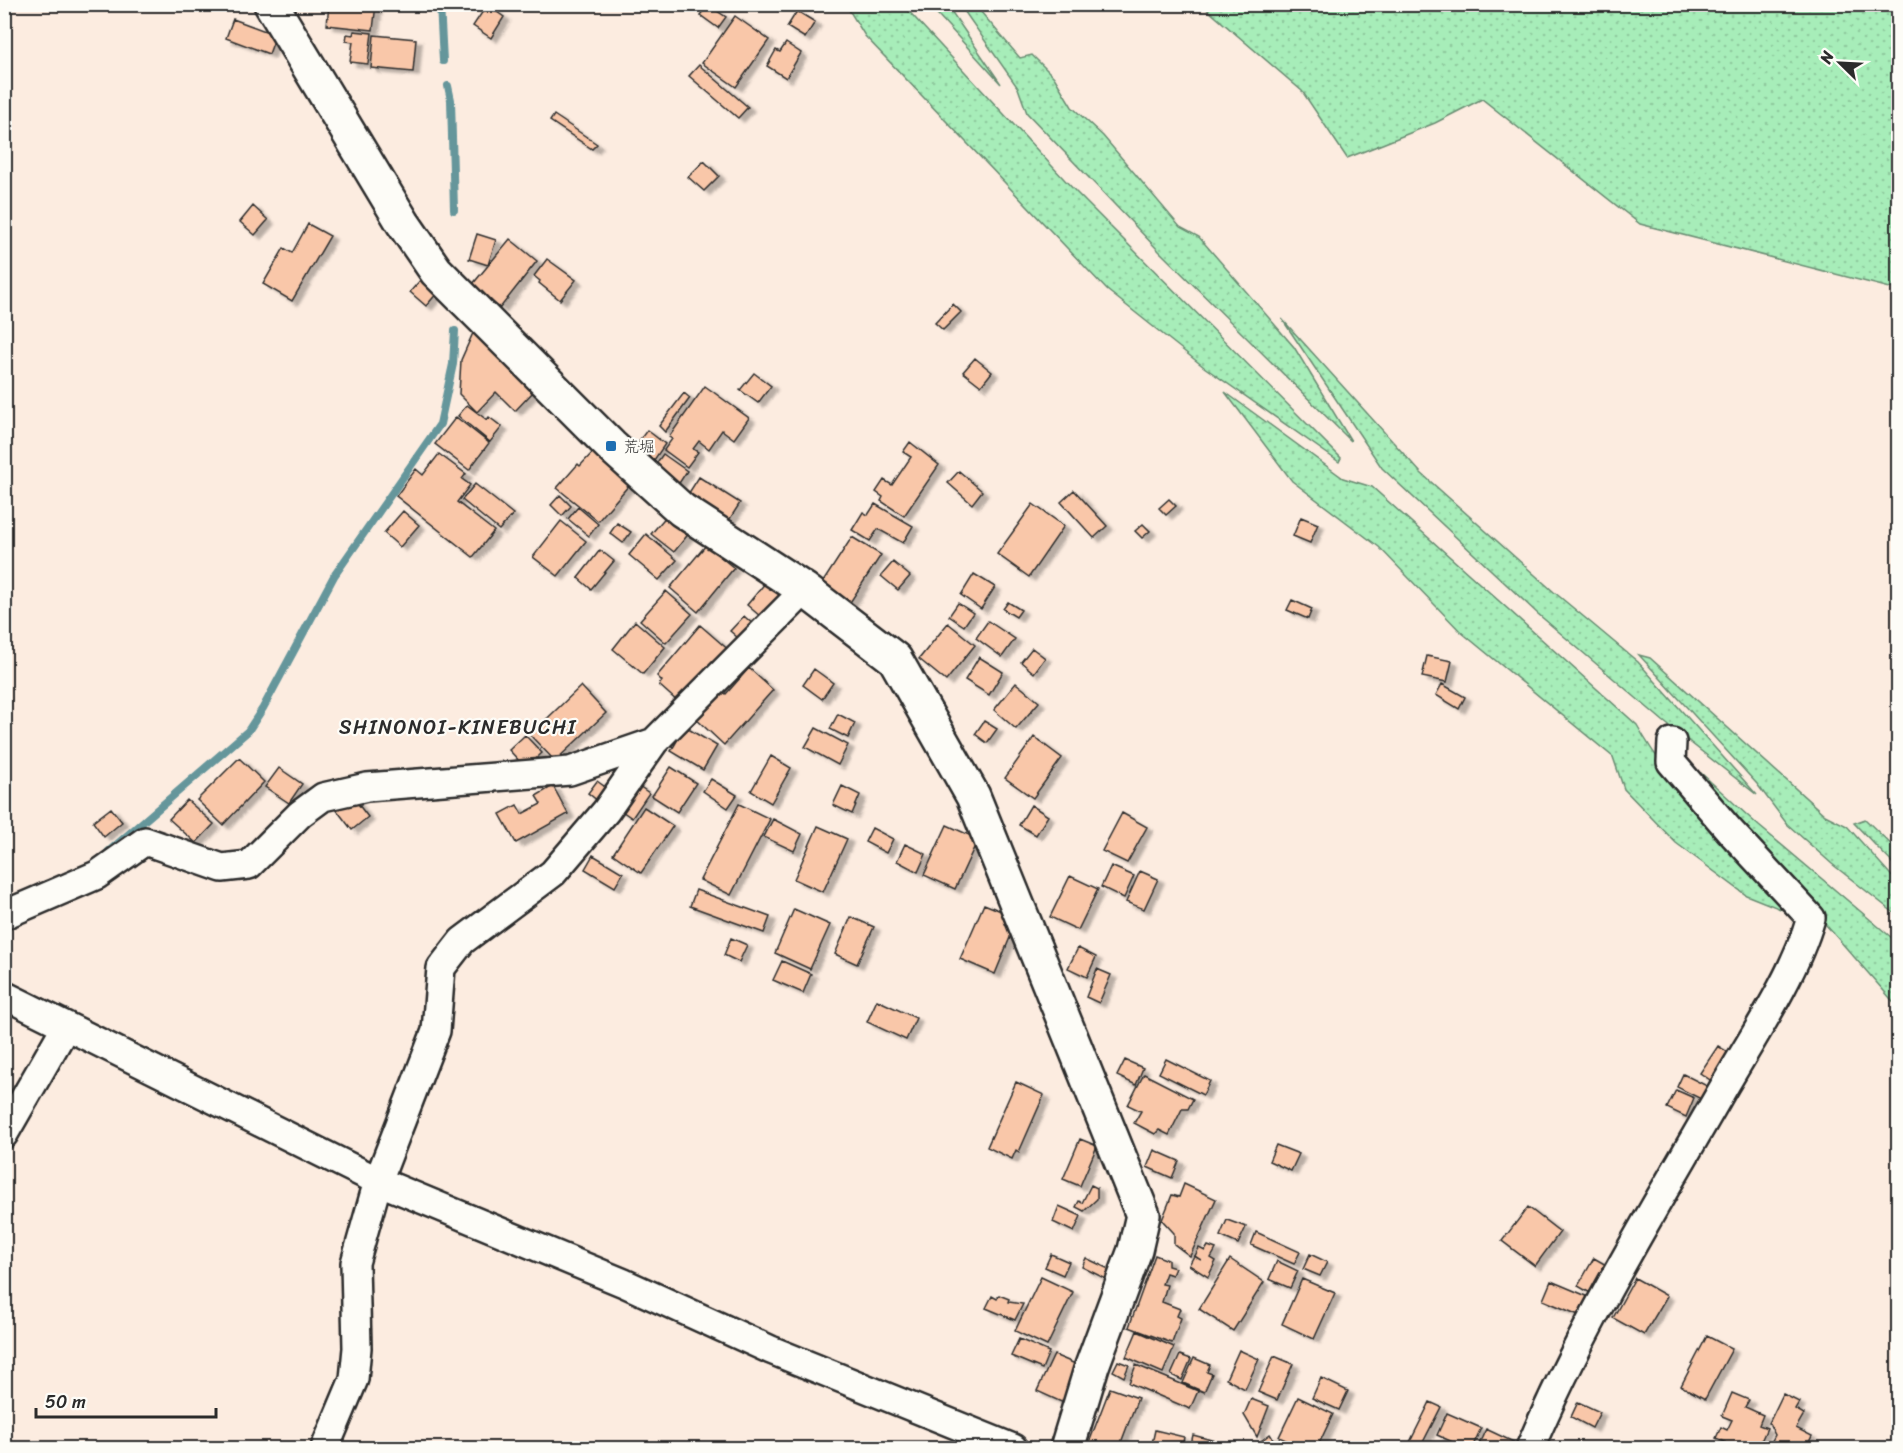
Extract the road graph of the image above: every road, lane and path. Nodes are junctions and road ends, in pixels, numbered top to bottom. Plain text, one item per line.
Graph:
1 (271, 4) edge
2 (805, 590) junction
3 (654, 742) junction
4 (1672, 742) dead end
5 (4, 915) edge
6 (4, 995) edge
7 (66, 1026) junction
8 (4, 1134) edge
9 (378, 1181) junction
10 (325, 1449) edge
11 (1013, 1449) edge
12 (1067, 1449) edge
13 (1530, 1449) edge

1 - 2 street
2 - 3 street
2 - 12 street
3 - 5 street
3 - 9 street
4 - 13 street
6 - 7 street
7 - 8 street
7 - 9 street
9 - 10 street
9 - 11 street

